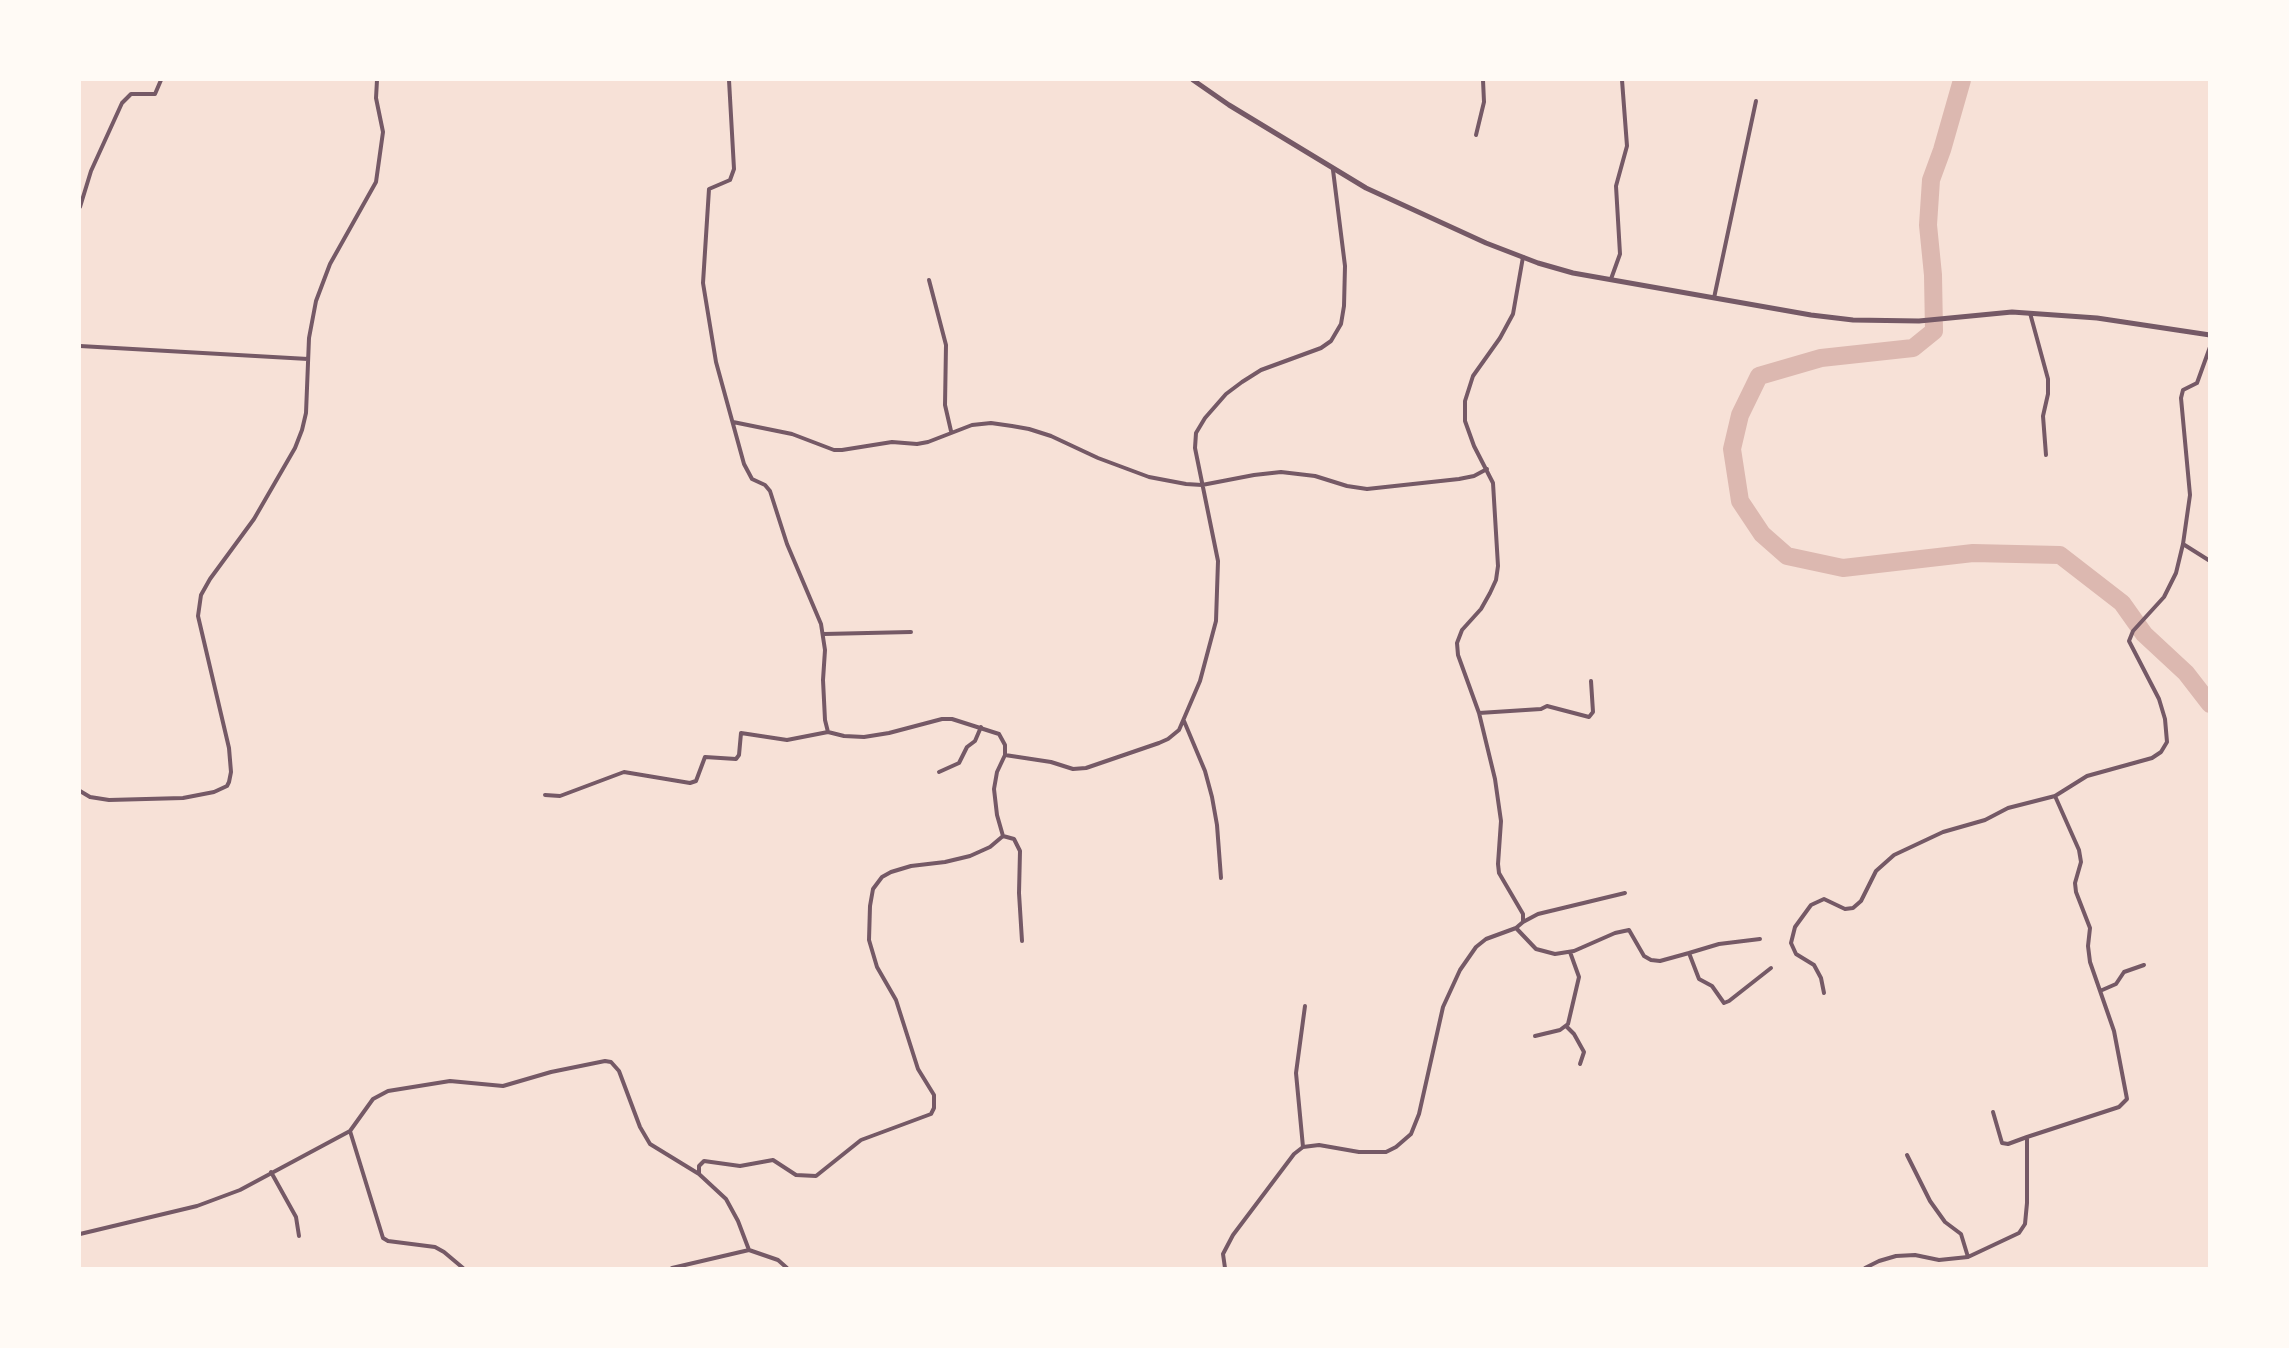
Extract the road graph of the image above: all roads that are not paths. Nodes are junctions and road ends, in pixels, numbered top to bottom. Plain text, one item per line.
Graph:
1 (160, 80) edge
2 (377, 80) edge
3 (729, 80) edge
4 (1192, 80) edge
5 (1483, 80) edge
6 (1622, 80) edge
7 (1756, 101) dead end
8 (1476, 135) dead end
9 (1333, 170) junction
10 (80, 207) edge
11 (1523, 256) junction
12 (1611, 279) junction
13 (929, 280) dead end
14 (1714, 298) junction
15 (2030, 313) junction
16 (2210, 335) edge
17 (80, 346) edge
18 (2210, 347) edge
19 (308, 359) junction
20 (733, 422) junction
21 (951, 431) junction
22 (2046, 455) dead end
23 (1487, 469) junction
24 (1202, 485) junction
25 (2182, 544) junction
26 (2210, 561) edge
27 (911, 632) dead end
28 (824, 634) junction
29 (1591, 681) dead end
30 (1479, 713) junction
31 (1184, 721) junction
32 (981, 727) junction
33 (828, 732) junction
34 (1005, 755) junction
35 (939, 772) dead end
36 (80, 791) edge
37 (545, 795) dead end
38 (2055, 796) junction
39 (1003, 836) junction
40 (1221, 878) dead end
41 (1625, 893) dead end
42 (1522, 922) junction
43 (1516, 928) junction
44 (1760, 939) dead end
45 (1022, 941) dead end
46 (1570, 952) junction
47 (1689, 953) junction
48 (2144, 965) dead end
49 (1771, 968) dead end
50 (2100, 991) junction
51 (1824, 993) dead end
52 (1305, 1006) dead end
53 (1566, 1026) junction
54 (1535, 1036) dead end
55 (1580, 1064) dead end
56 (1993, 1112) dead end
57 (350, 1131) junction
58 (2027, 1137) junction
59 (1303, 1147) junction
60 (1907, 1155) dead end
61 (271, 1172) junction
62 (699, 1174) junction
63 (80, 1234) edge
64 (299, 1236) dead end
65 (749, 1250) junction
66 (1968, 1257) junction
67 (463, 1269) edge
68 (672, 1269) edge
69 (787, 1269) edge
70 (1225, 1269) edge
71 (1865, 1269) edge

1 - 10 street
2 - 19 street
3 - 20 street
4 - 9 street
5 - 8 street
6 - 12 street
7 - 14 street
9 - 11 street
9 - 24 street
11 - 12 street
11 - 23 street
12 - 14 street
13 - 21 street
14 - 15 street
15 - 16 street
15 - 22 street
17 - 19 street
18 - 25 street
19 - 36 street
20 - 21 street
20 - 28 street
21 - 24 street
23 - 24 street
23 - 30 street
24 - 31 street
25 - 26 street
25 - 38 street
27 - 28 street
28 - 33 street
29 - 30 street
30 - 42 street
31 - 34 street
31 - 40 street
32 - 33 street
32 - 34 street
32 - 35 street
33 - 37 street
34 - 39 street
38 - 50 street
38 - 51 street
39 - 45 street
39 - 62 street
41 - 42 street
42 - 43 street
43 - 46 street
43 - 59 street
44 - 47 street
46 - 47 street
46 - 53 street
47 - 49 street
48 - 50 street
50 - 58 street
52 - 59 street
53 - 54 street
53 - 55 street
56 - 58 street
57 - 61 street
57 - 62 street
57 - 67 street
58 - 66 street
59 - 70 street
60 - 66 street
61 - 63 street
61 - 64 street
62 - 65 street
65 - 68 street
65 - 69 street
66 - 71 street

